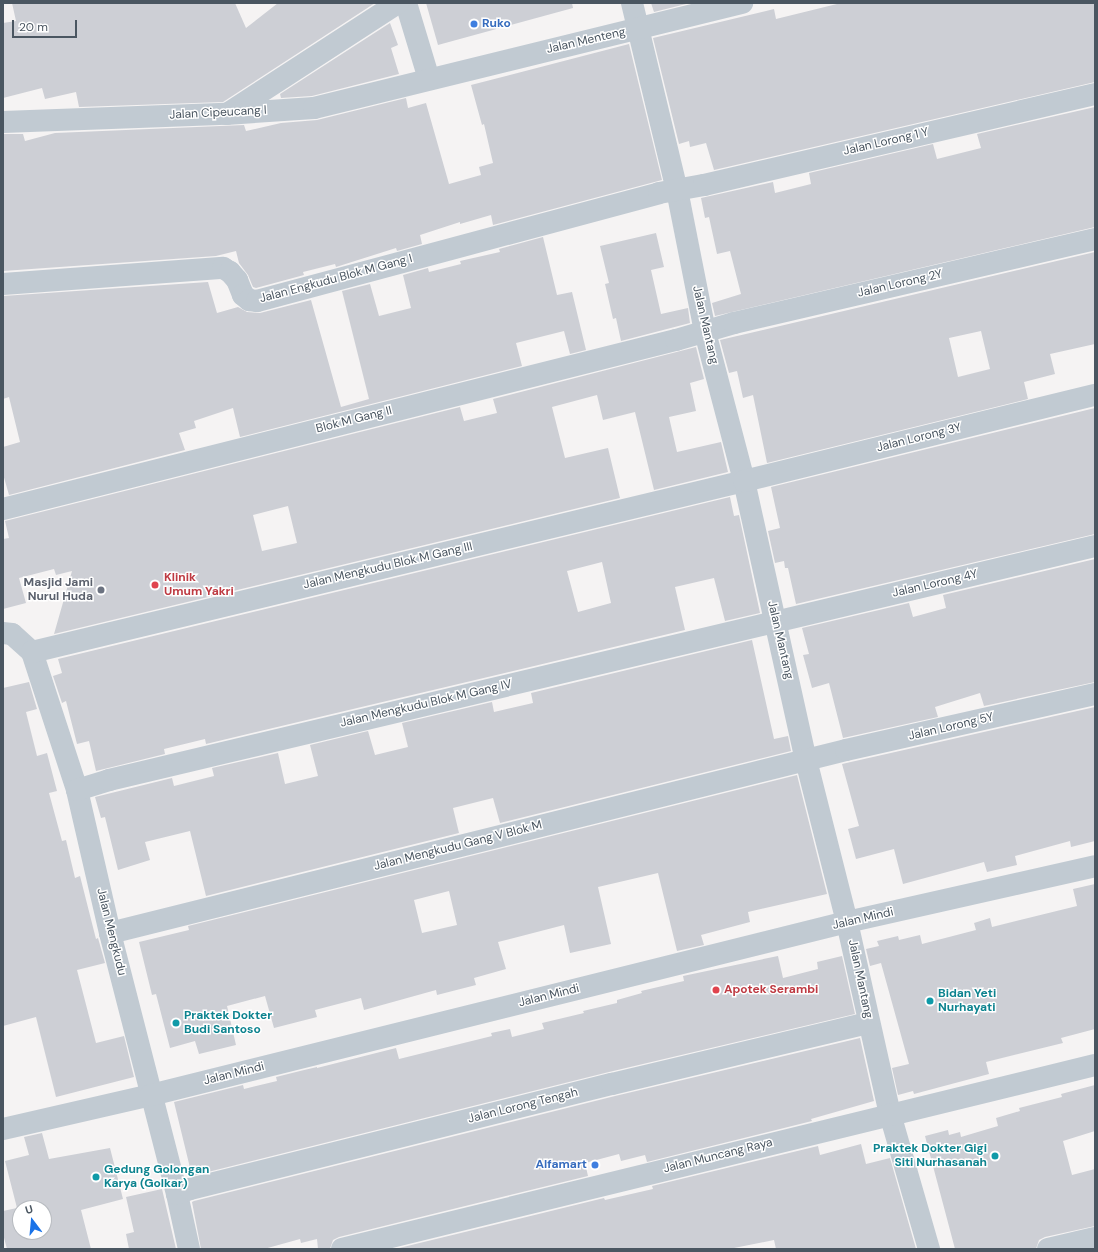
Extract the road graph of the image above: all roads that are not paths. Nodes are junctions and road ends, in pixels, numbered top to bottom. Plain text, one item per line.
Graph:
1 (398, 3) edge
2 (406, 3) edge
3 (632, 3) edge
4 (742, 3) edge
5 (638, 29) junction
6 (429, 79) junction
7 (1095, 94) edge
8 (226, 114) junction
9 (3, 122) edge
10 (677, 190) junction
11 (1095, 239) edge
12 (3, 284) edge
13 (706, 332) junction
14 (1095, 395) edge
15 (744, 481) junction
16 (3, 509) edge
17 (1095, 546) edge
18 (776, 622) junction
19 (3, 633) edge
20 (32, 652) junction
21 (1095, 694) edge
22 (806, 760) junction
23 (77, 790) junction
24 (1095, 866) edge
25 (847, 922) junction
26 (110, 933) junction
27 (869, 1023) junction
28 (1095, 1065) edge
29 (151, 1095) junction
30 (890, 1114) junction
31 (3, 1129) edge
32 (177, 1194) junction
33 (1095, 1238) edge
34 (353, 1247) edge
35 (189, 1249) edge
36 (929, 1249) edge
37 (1048, 1249) edge

1 - 8 street
2 - 6 street
3 - 5 street, Jalan Mantang
4 - 5 street, Jalan Menteng
5 - 6 street, Jalan Menteng
5 - 10 street, Jalan Mantang
6 - 8 street, Jalan Cipeucang I
7 - 10 street, Jalan Lorong 1 Y
8 - 9 street, Jalan Cipeucang I
10 - 12 street, Jalan Engkudu Blok M Gang I
10 - 13 street, Jalan Mantang
11 - 13 street, Jalan Lorong 2Y
13 - 15 street, Jalan Mantang
13 - 16 street, Blok M Gang II
14 - 15 street, Jalan Lorong 3Y
15 - 18 street, Jalan Mantang
15 - 20 street, Jalan Mengkudu Blok M Gang III
17 - 18 street, Jalan Lorong 4Y
18 - 22 street, Jalan Mantang
18 - 23 street, Jalan Mengkudu Blok M Gang IV
19 - 20 street, Jalan Mengkudu
20 - 23 street, Jalan Mengkudu
21 - 22 street, Jalan Lorong 5Y
22 - 25 street, Jalan Mantang
22 - 26 street, Jalan Mengkudu Gang V Blok M
23 - 26 street, Jalan Mengkudu
24 - 25 street, Jalan Mindi
25 - 27 street, Jalan Mantang
25 - 29 street, Jalan Mindi
26 - 29 street, Jalan Mengkudu
27 - 30 street, Jalan Mantang
27 - 32 street, Jalan Lorong Tengah
28 - 30 street, Jalan Muncang Raya
29 - 31 street, Jalan Mindi
29 - 32 street, Jalan Mengkudu
30 - 34 street, Jalan Muncang Raya
30 - 36 street, Jalan Mantang
32 - 35 street, Jalan Mengkudu
33 - 37 street

